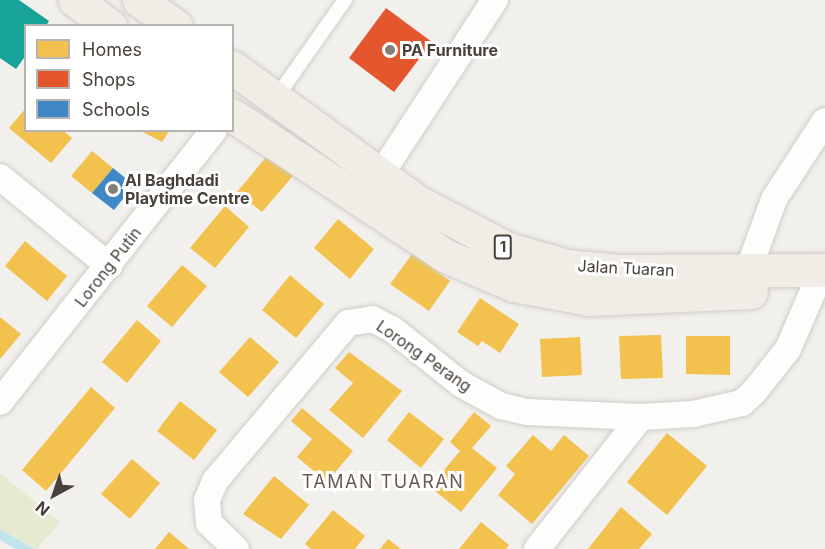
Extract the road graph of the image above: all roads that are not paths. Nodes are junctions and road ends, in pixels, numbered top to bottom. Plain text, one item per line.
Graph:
1 (75, 0) edge
2 (139, 0) edge
3 (345, 0) edge
4 (495, 0) edge
5 (107, 24) edge
6 (173, 24) edge
7 (234, 68) edge
8 (276, 98) junction
9 (234, 116) edge
10 (825, 121) edge
11 (212, 132) edge
12 (381, 174) junction
13 (0, 177) edge
14 (109, 266) junction
15 (748, 271) junction
16 (821, 283) edge
17 (0, 402) edge
18 (641, 417) junction
19 (236, 549) edge
20 (537, 549) edge

1 - 5 main road
2 - 6 main road
3 - 8 lane
4 - 12 street
7 - 8 main road, Jalan Tuaran / 1
8 - 12 main road, Jalan Tuaran / 1
9 - 16 main road, Jalan Tuaran / 1
10 - 15 street
11 - 14 street, Lorong Putin
12 - 15 main road, Jalan Tuaran / 1
13 - 14 street
14 - 17 street, Lorong Putin
15 - 16 main road, Jalan Tuaran / 1
16 - 18 street, Lorong Perang
18 - 19 street, Lorong Perang
18 - 20 street

